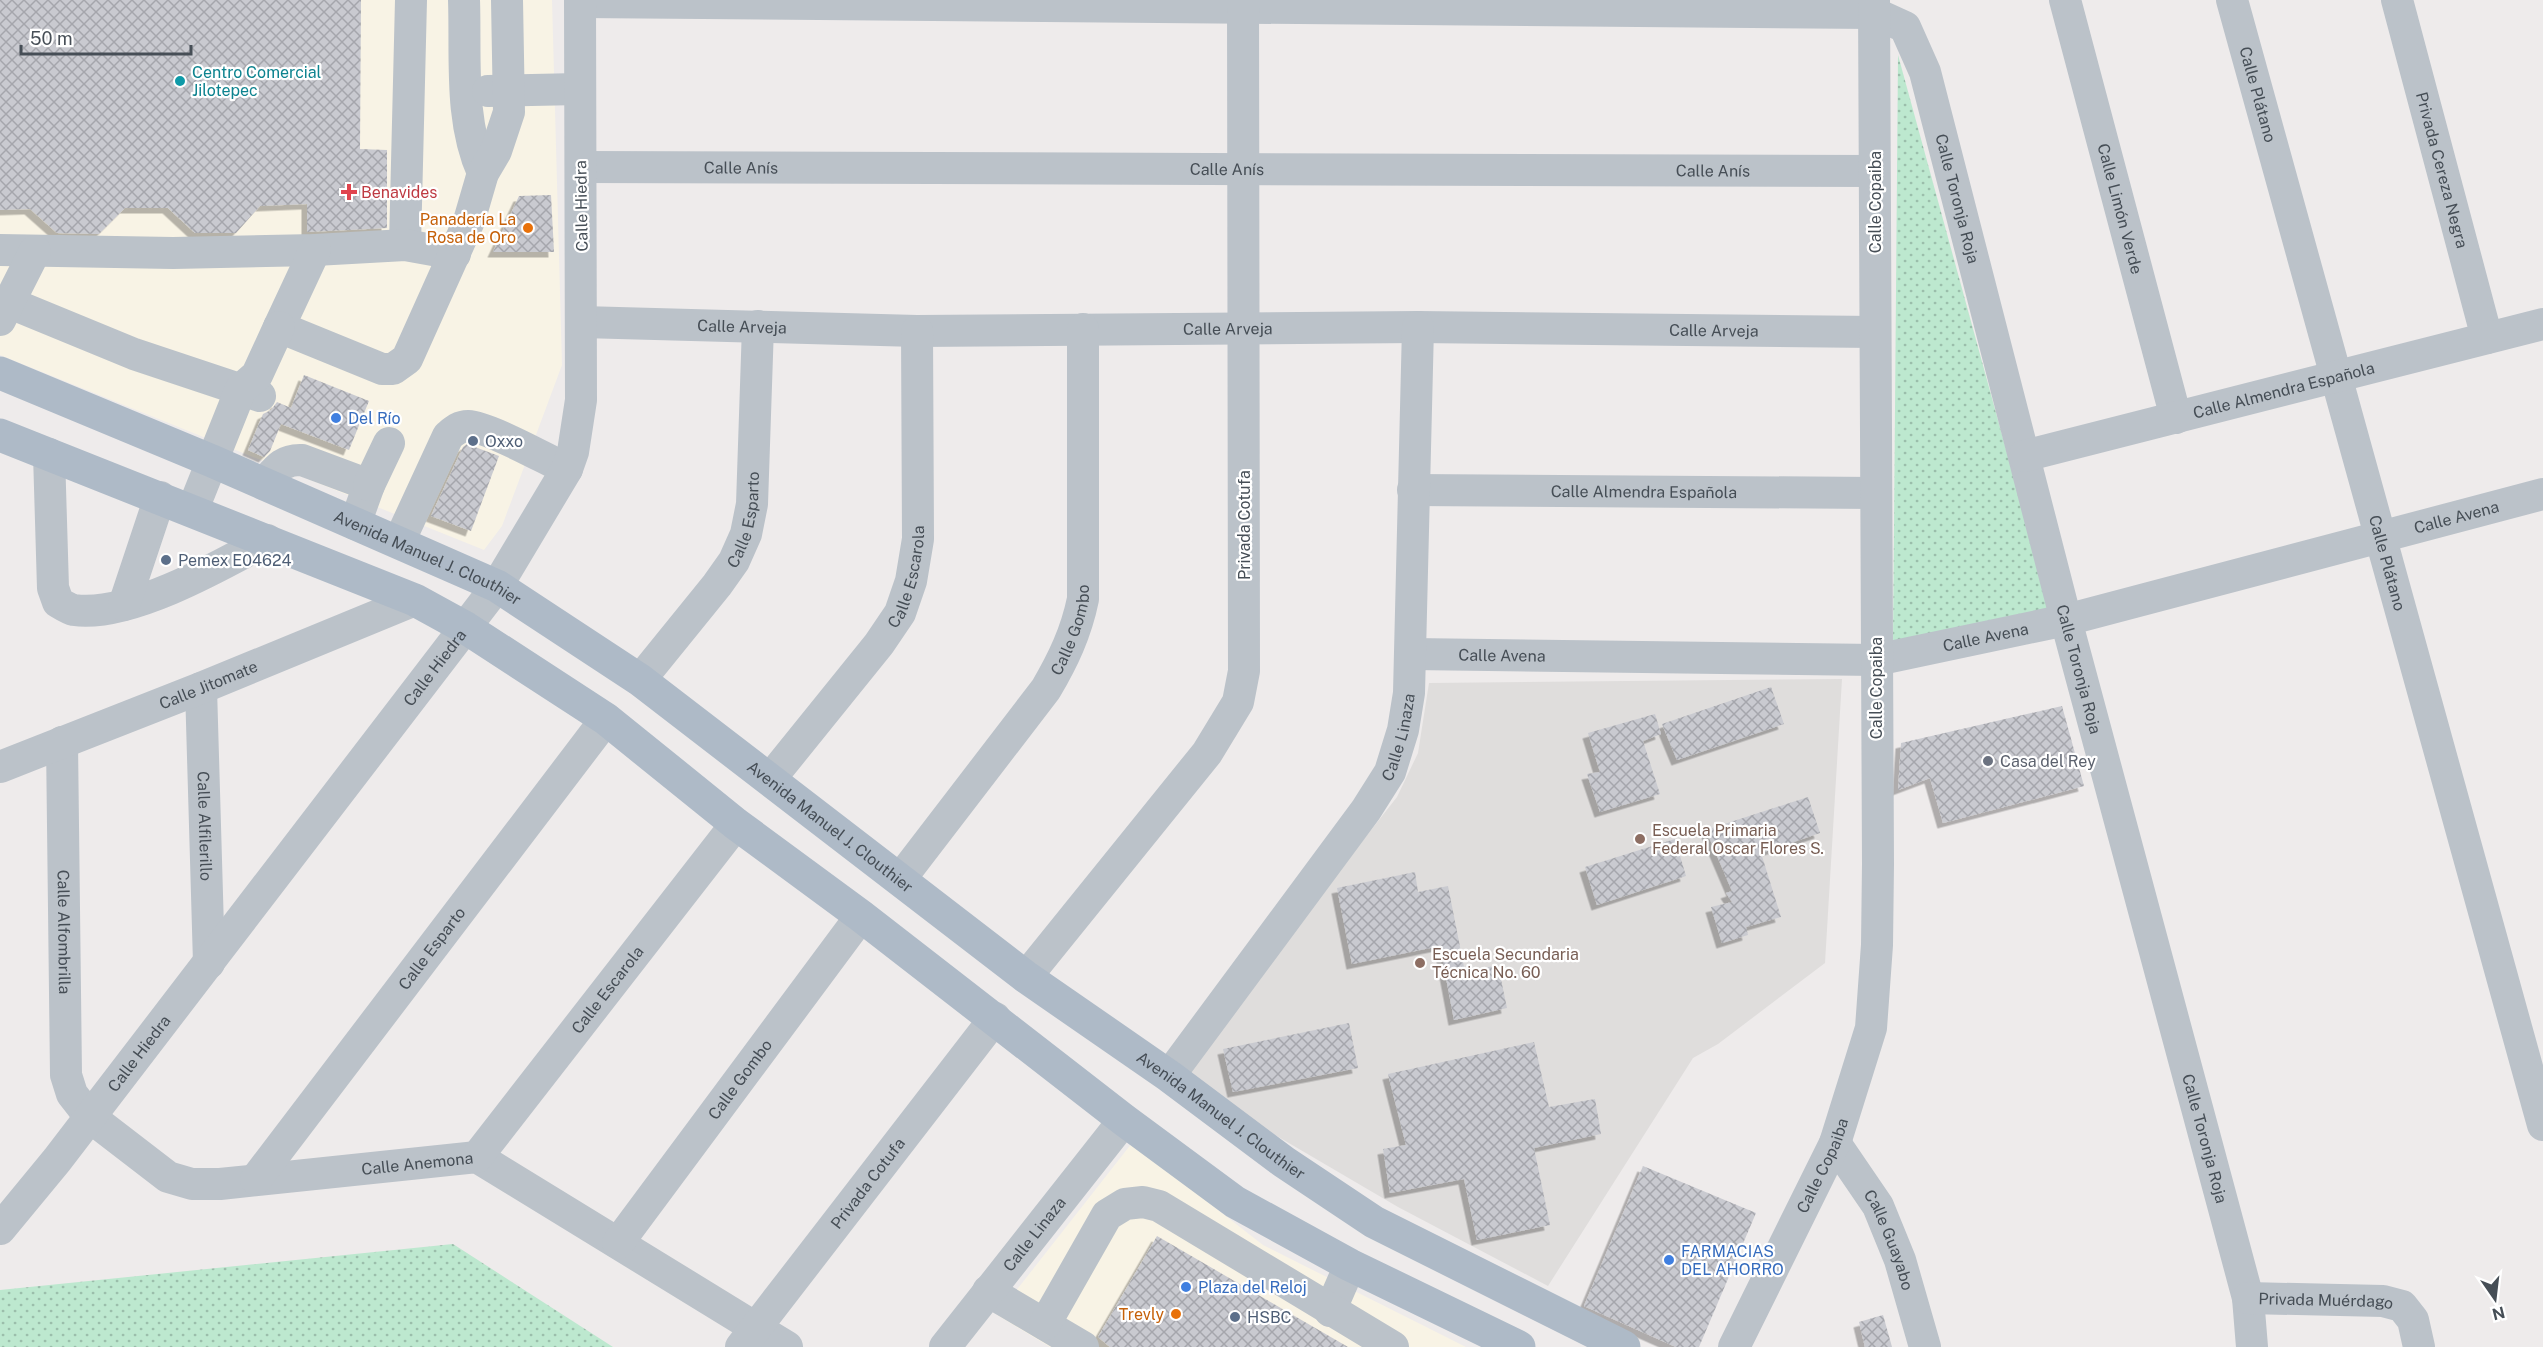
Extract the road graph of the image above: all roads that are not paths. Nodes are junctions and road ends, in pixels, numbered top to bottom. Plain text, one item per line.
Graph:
1 (411, 0) edge
2 (464, 0) edge
3 (507, 0) edge
4 (2065, 0) edge
5 (2232, 0) edge
6 (2397, 0) edge
7 (580, 1) edge
8 (1243, 3) edge
9 (1874, 7) edge
10 (579, 99) junction
11 (509, 101) junction
12 (467, 102) junction
13 (581, 167) junction
14 (1244, 170) junction
15 (1874, 171) junction
16 (483, 173) junction
17 (405, 245) junction
18 (0, 250) edge
19 (315, 250) junction
20 (35, 251) junction
21 (455, 254) junction
22 (5, 312) edge
23 (582, 322) junction
24 (2543, 324) edge
25 (759, 326) junction
26 (279, 327) junction
27 (1418, 327) junction
28 (1083, 329) junction
29 (1243, 329) junction
30 (917, 331) junction
31 (1875, 332) junction
32 (2487, 338) junction
33 (0, 373) edge
34 (2334, 377) junction
35 (253, 387) junction
36 (2176, 418) junction
37 (0, 435) edge
38 (388, 443) dead end
39 (49, 454) junction
40 (2024, 456) junction
41 (219, 464) junction
42 (567, 469) junction
43 (264, 484) junction
44 (369, 485) junction
45 (1413, 490) junction
46 (1876, 494) junction
47 (2543, 494) edge
48 (160, 497) junction
49 (200, 513) junction
50 (355, 524) junction
51 (2380, 538) junction
52 (267, 540) junction
53 (399, 542) junction
54 (497, 586) junction
55 (415, 600) junction
56 (124, 605) junction
57 (2066, 620) junction
58 (466, 628) junction
59 (1412, 654) junction
60 (1876, 660) junction
61 (640, 680) junction
62 (201, 688) junction
63 (606, 719) junction
64 (62, 742) junction
65 (0, 767) edge
66 (770, 779) junction
67 (736, 824) junction
68 (901, 878) junction
69 (861, 916) junction
70 (209, 963) junction
71 (1026, 977) junction
72 (995, 1018) junction
73 (1169, 1076) junction
74 (90, 1117) junction
75 (1124, 1120) junction
76 (2543, 1125) edge
77 (1834, 1143) junction
78 (477, 1157) junction
79 (256, 1179) junction
80 (1374, 1222) junction
81 (0, 1229) edge
82 (618, 1243) junction
83 (1350, 1265) junction
84 (988, 1291) junction
85 (2248, 1298) junction
86 (1330, 1311) junction
87 (1045, 1324) junction
88 (749, 1337) edge
89 (787, 1347) edge
90 (945, 1347) edge
91 (1083, 1347) edge
92 (1393, 1347) edge
93 (1519, 1347) edge
94 (1624, 1347) edge
95 (1734, 1347) edge
96 (1925, 1347) edge
97 (2252, 1347) edge
98 (2419, 1347) edge

1 - 17 street
2 - 12 street
3 - 11 street
4 - 36 street, Calle Limón Verde
5 - 34 street, Calle Plátano
6 - 32 street, Privada Cereza Negra
7 - 8 street
7 - 10 street, Calle Hiedra
8 - 9 street
8 - 14 street, Privada Cotufa
9 - 15 street, Calle Copaiba
9 - 40 street, Calle Toronja Roja
10 - 11 street
10 - 13 street, Calle Hiedra
11 - 12 street
11 - 16 street
12 - 16 street
13 - 14 street, Calle Anís
13 - 23 street, Calle Hiedra
14 - 15 street, Calle Anís
14 - 29 street, Privada Cotufa
15 - 31 street, Calle Copaiba
16 - 21 street
17 - 19 street
17 - 21 street
18 - 20 street
19 - 20 street
19 - 26 street
20 - 22 street
21 - 26 street
22 - 35 street
23 - 25 street, Calle Arveja
23 - 42 street, Calle Hiedra
24 - 32 street, Calle Almendra Española
25 - 30 street, Calle Arveja
25 - 61 street, Calle Esparto
26 - 35 street
27 - 29 street, Calle Arveja
27 - 31 street, Calle Arveja
27 - 45 street, Calle Linaza
28 - 29 street, Calle Arveja
28 - 30 street, Calle Arveja
28 - 68 street, Calle Gombo
29 - 71 street, Privada Cotufa
30 - 66 street, Calle Escarola
31 - 46 street, Calle Copaiba
32 - 34 street, Calle Almendra Española
33 - 41 main road, Avenida Manuel J. Clouthier
34 - 36 street, Calle Almendra Española
34 - 51 street, Calle Plátano
35 - 41 street
36 - 40 street, Calle Almendra Española
37 - 39 main road
38 - 44 street
39 - 48 main road
39 - 56 street
40 - 57 street, Calle Toronja Roja
41 - 43 main road, Avenida Manuel J. Clouthier
41 - 49 street
42 - 53 street
42 - 54 street, Calle Hiedra
43 - 44 street
43 - 50 main road, Avenida Manuel J. Clouthier
44 - 50 street
45 - 46 street, Calle Almendra Española
45 - 59 street, Calle Linaza
46 - 60 street, Calle Copaiba
47 - 51 street, Calle Avena
48 - 49 main road
48 - 56 street
49 - 52 main road
50 - 53 main road, Avenida Manuel J. Clouthier
51 - 57 street, Calle Avena
51 - 76 street, Calle Plátano
52 - 55 main road
52 - 56 street
53 - 54 main road, Avenida Manuel J. Clouthier
54 - 58 street, Calle Hiedra
54 - 61 main road, Avenida Manuel J. Clouthier
55 - 58 main road
55 - 62 street, Calle Jitomate
57 - 60 street, Calle Avena
57 - 85 street, Calle Toronja Roja
58 - 63 main road
58 - 70 street, Calle Hiedra
59 - 60 street, Calle Avena
59 - 73 street, Calle Linaza
60 - 77 street, Calle Copaiba
61 - 66 main road, Avenida Manuel J. Clouthier
62 - 64 street, Calle Jitomate
62 - 70 street, Calle Alfilerillo
63 - 67 main road
63 - 79 street, Calle Esparto
64 - 65 street, Calle Jitomate
64 - 74 street, Calle Alfombrilla
66 - 68 main road, Avenida Manuel J. Clouthier
67 - 69 main road
67 - 78 street, Calle Escarola
68 - 71 main road, Avenida Manuel J. Clouthier
69 - 72 main road
69 - 82 street, Calle Gombo
70 - 74 street, Calle Hiedra
71 - 73 main road, Avenida Manuel J. Clouthier
72 - 75 main road
72 - 88 street, Privada Cotufa
73 - 80 main road, Avenida Manuel J. Clouthier
74 - 79 street, Calle Anemona
74 - 81 street, Calle Hiedra
75 - 83 main road
75 - 84 street, Calle Linaza
77 - 95 street, Calle Copaiba
77 - 96 street, Calle Guayabo
78 - 79 street, Calle Anemona
78 - 82 street, Calle Anemona
80 - 83 main road
80 - 94 main road, Avenida Manuel J. Clouthier
82 - 88 street, Calle Anemona
83 - 86 street
83 - 93 main road
84 - 87 street
84 - 90 street, Calle Linaza
85 - 97 street, Calle Toronja Roja
85 - 98 street, Privada Muérdago
86 - 87 street
86 - 92 street
87 - 91 street
88 - 89 street, Calle Anemona

